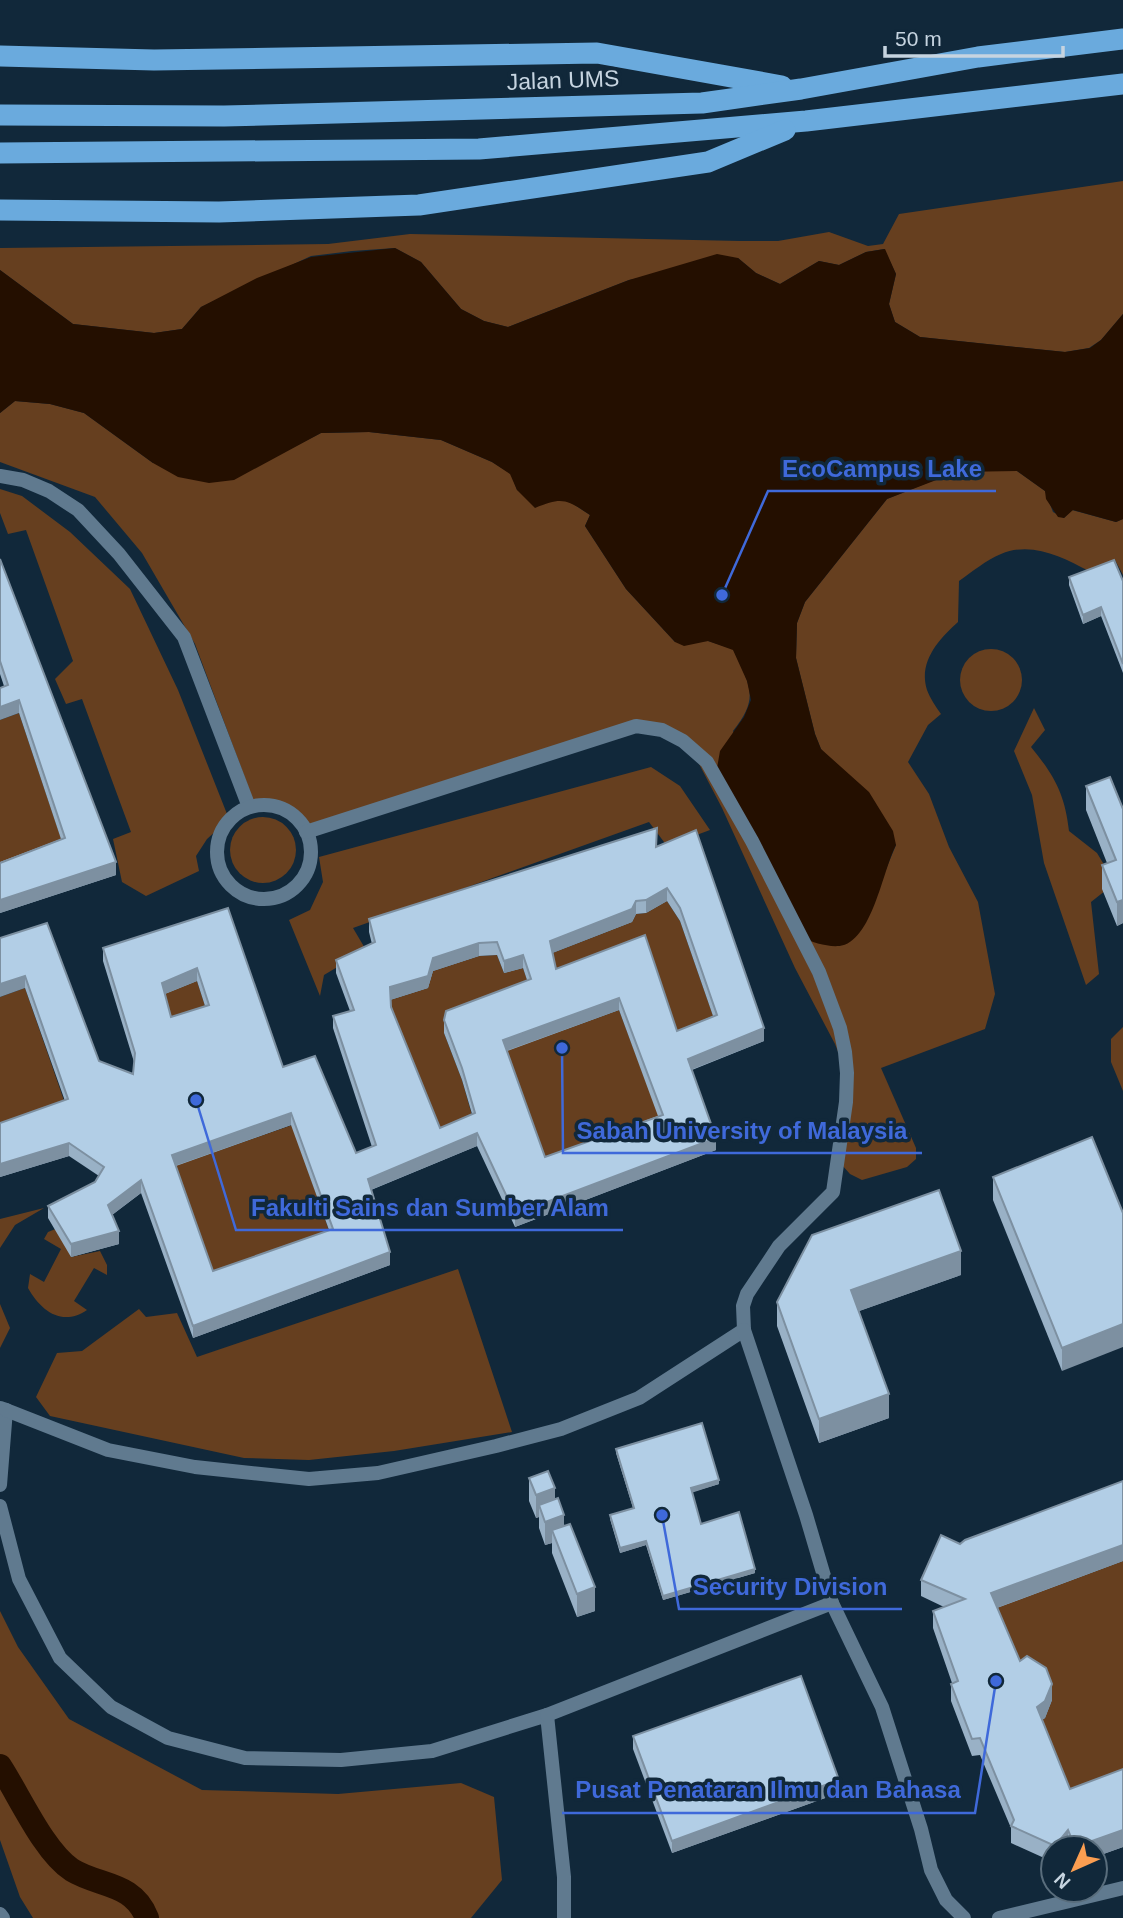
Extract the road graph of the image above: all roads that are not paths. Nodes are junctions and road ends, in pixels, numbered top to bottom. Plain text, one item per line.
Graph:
1 (1123, 39) edge
2 (0, 56) edge
3 (1123, 84) edge
4 (801, 89) junction
5 (0, 115) edge
6 (806, 121) junction
7 (0, 153) edge
8 (0, 210) edge
9 (0, 476) edge
10 (249, 807) junction
11 (306, 832) junction
12 (744, 1331) junction
13 (3, 1409) edge
14 (0, 1485) edge
15 (0, 1506) edge
16 (832, 1603) junction
17 (547, 1715) junction
18 (1123, 1888) edge
19 (564, 1918) edge
20 (964, 1918) edge
21 (999, 1918) edge

1 - 4 highway, Jalan UMS
2 - 4 highway
3 - 6 highway
4 - 5 highway, Jalan UMS
6 - 7 highway
6 - 8 highway
9 - 10 street
10 - 11 street
10 - 11 street
11 - 12 street
12 - 13 street
12 - 16 street
13 - 14 street
15 - 17 street
16 - 17 street
16 - 20 street
17 - 19 street
18 - 21 street

